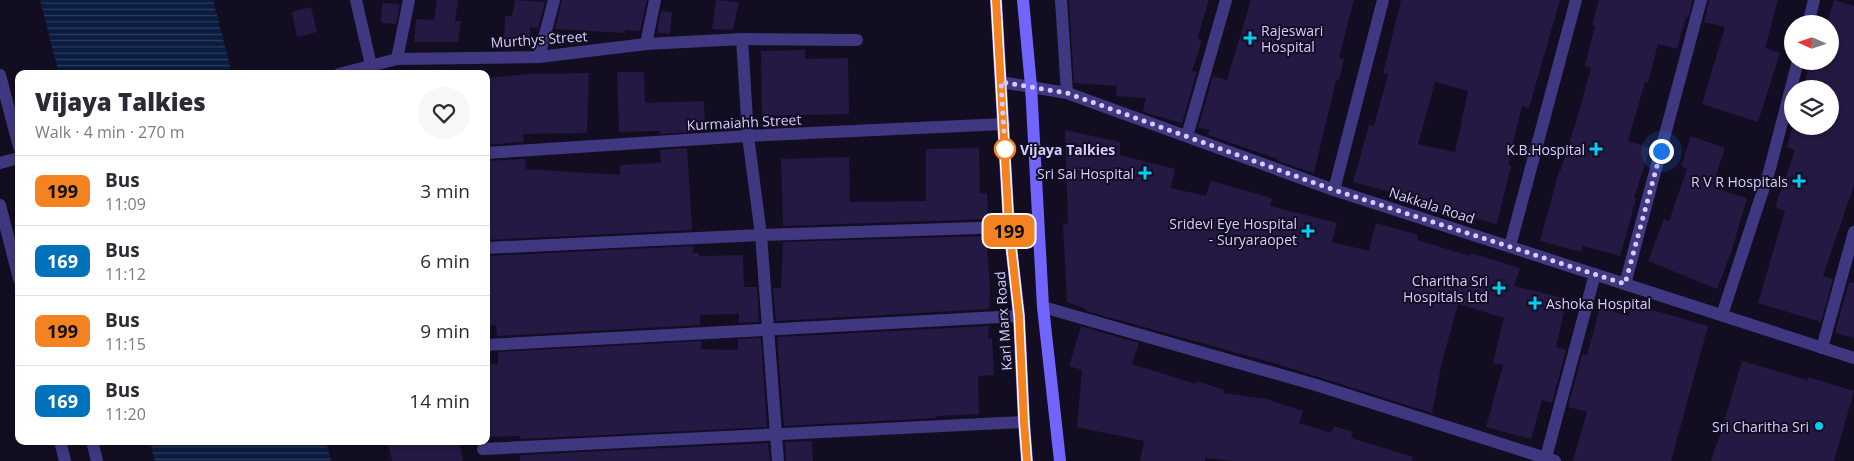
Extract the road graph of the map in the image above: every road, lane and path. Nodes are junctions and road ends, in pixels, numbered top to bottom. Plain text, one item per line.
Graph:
1 (356, 0) edge
2 (409, 0) edge
3 (554, 0) edge
4 (655, 0) edge
5 (996, 0) edge
6 (1023, 0) edge
7 (1061, 0) edge
8 (1226, 0) edge
9 (1384, 0) edge
10 (1576, 0) edge
11 (1701, 0) edge
12 (1814, 0) edge
13 (1810, 15) edge
14 (742, 39) junction
15 (857, 40) dead end
16 (646, 44) junction
17 (539, 57) junction
18 (397, 59) junction
19 (372, 70) edge
20 (1796, 70) edge
21 (0, 75) edge
22 (1001, 82) junction
23 (1031, 86) junction
24 (1067, 93) junction
25 (1004, 124) junction
26 (15, 132) edge
27 (748, 136) junction
28 (1187, 136) junction
29 (490, 153) edge
30 (15, 159) edge
31 (0, 163) edge
32 (1334, 190) junction
33 (0, 205) edge
34 (1009, 227) junction
35 (1854, 232) edge
36 (761, 235) junction
37 (1510, 246) junction
38 (490, 248) edge
39 (15, 263) edge
40 (1595, 274) junction
41 (1625, 284) junction
42 (1043, 307) junction
43 (1722, 315) junction
44 (1019, 316) junction
45 (769, 329) junction
46 (490, 345) edge
47 (1822, 348) junction
48 (1854, 358) edge
49 (1024, 422) junction
50 (776, 435) junction
51 (61, 445) edge
52 (93, 445) edge
53 (483, 451) edge
54 (1549, 460) edge
55 (65, 461) edge
56 (97, 461) edge
57 (778, 461) edge
58 (1027, 461) edge
59 (1060, 461) edge

1 - 19 street
2 - 18 street
3 - 17 street
4 - 16 street
5 - 22 main road, Karl Marx Road
6 - 23 main road
7 - 24 street
8 - 28 street
9 - 32 street
10 - 37 street
11 - 41 street
12 - 13 street
14 - 15 street, Murthys Street
14 - 16 street, Murthys Street
14 - 27 street
16 - 17 street, Murthys Street
17 - 18 street, Murthys Street
18 - 19 street, Murthys Street
20 - 43 street
21 - 26 street
22 - 23 street, Nakkala Road
22 - 25 main road, Karl Marx Road
23 - 24 street, Nakkala Road
23 - 42 main road
24 - 28 street, Nakkala Road
25 - 27 street, Kurmaiahh Street
25 - 34 main road, Karl Marx Road
27 - 29 street, Kurmaiahh Street
27 - 36 street
28 - 32 street, Nakkala Road
30 - 31 street
32 - 37 street, Nakkala Road
33 - 39 street
34 - 36 street
34 - 44 main road, Karl Marx Road
35 - 47 street
36 - 38 street
36 - 45 street
37 - 40 street, Nakkala Road
40 - 41 street, Nakkala Road
40 - 54 street
41 - 43 street, Nakkala Road
42 - 54 street
42 - 59 main road
43 - 47 street, Nakkala Road
44 - 45 street
44 - 49 main road, Karl Marx Road
45 - 46 street
45 - 50 street
47 - 48 street, Nakkala Road
49 - 50 street
49 - 58 main road, Karl Marx Road
50 - 53 street
50 - 57 street
51 - 55 street
52 - 56 street

